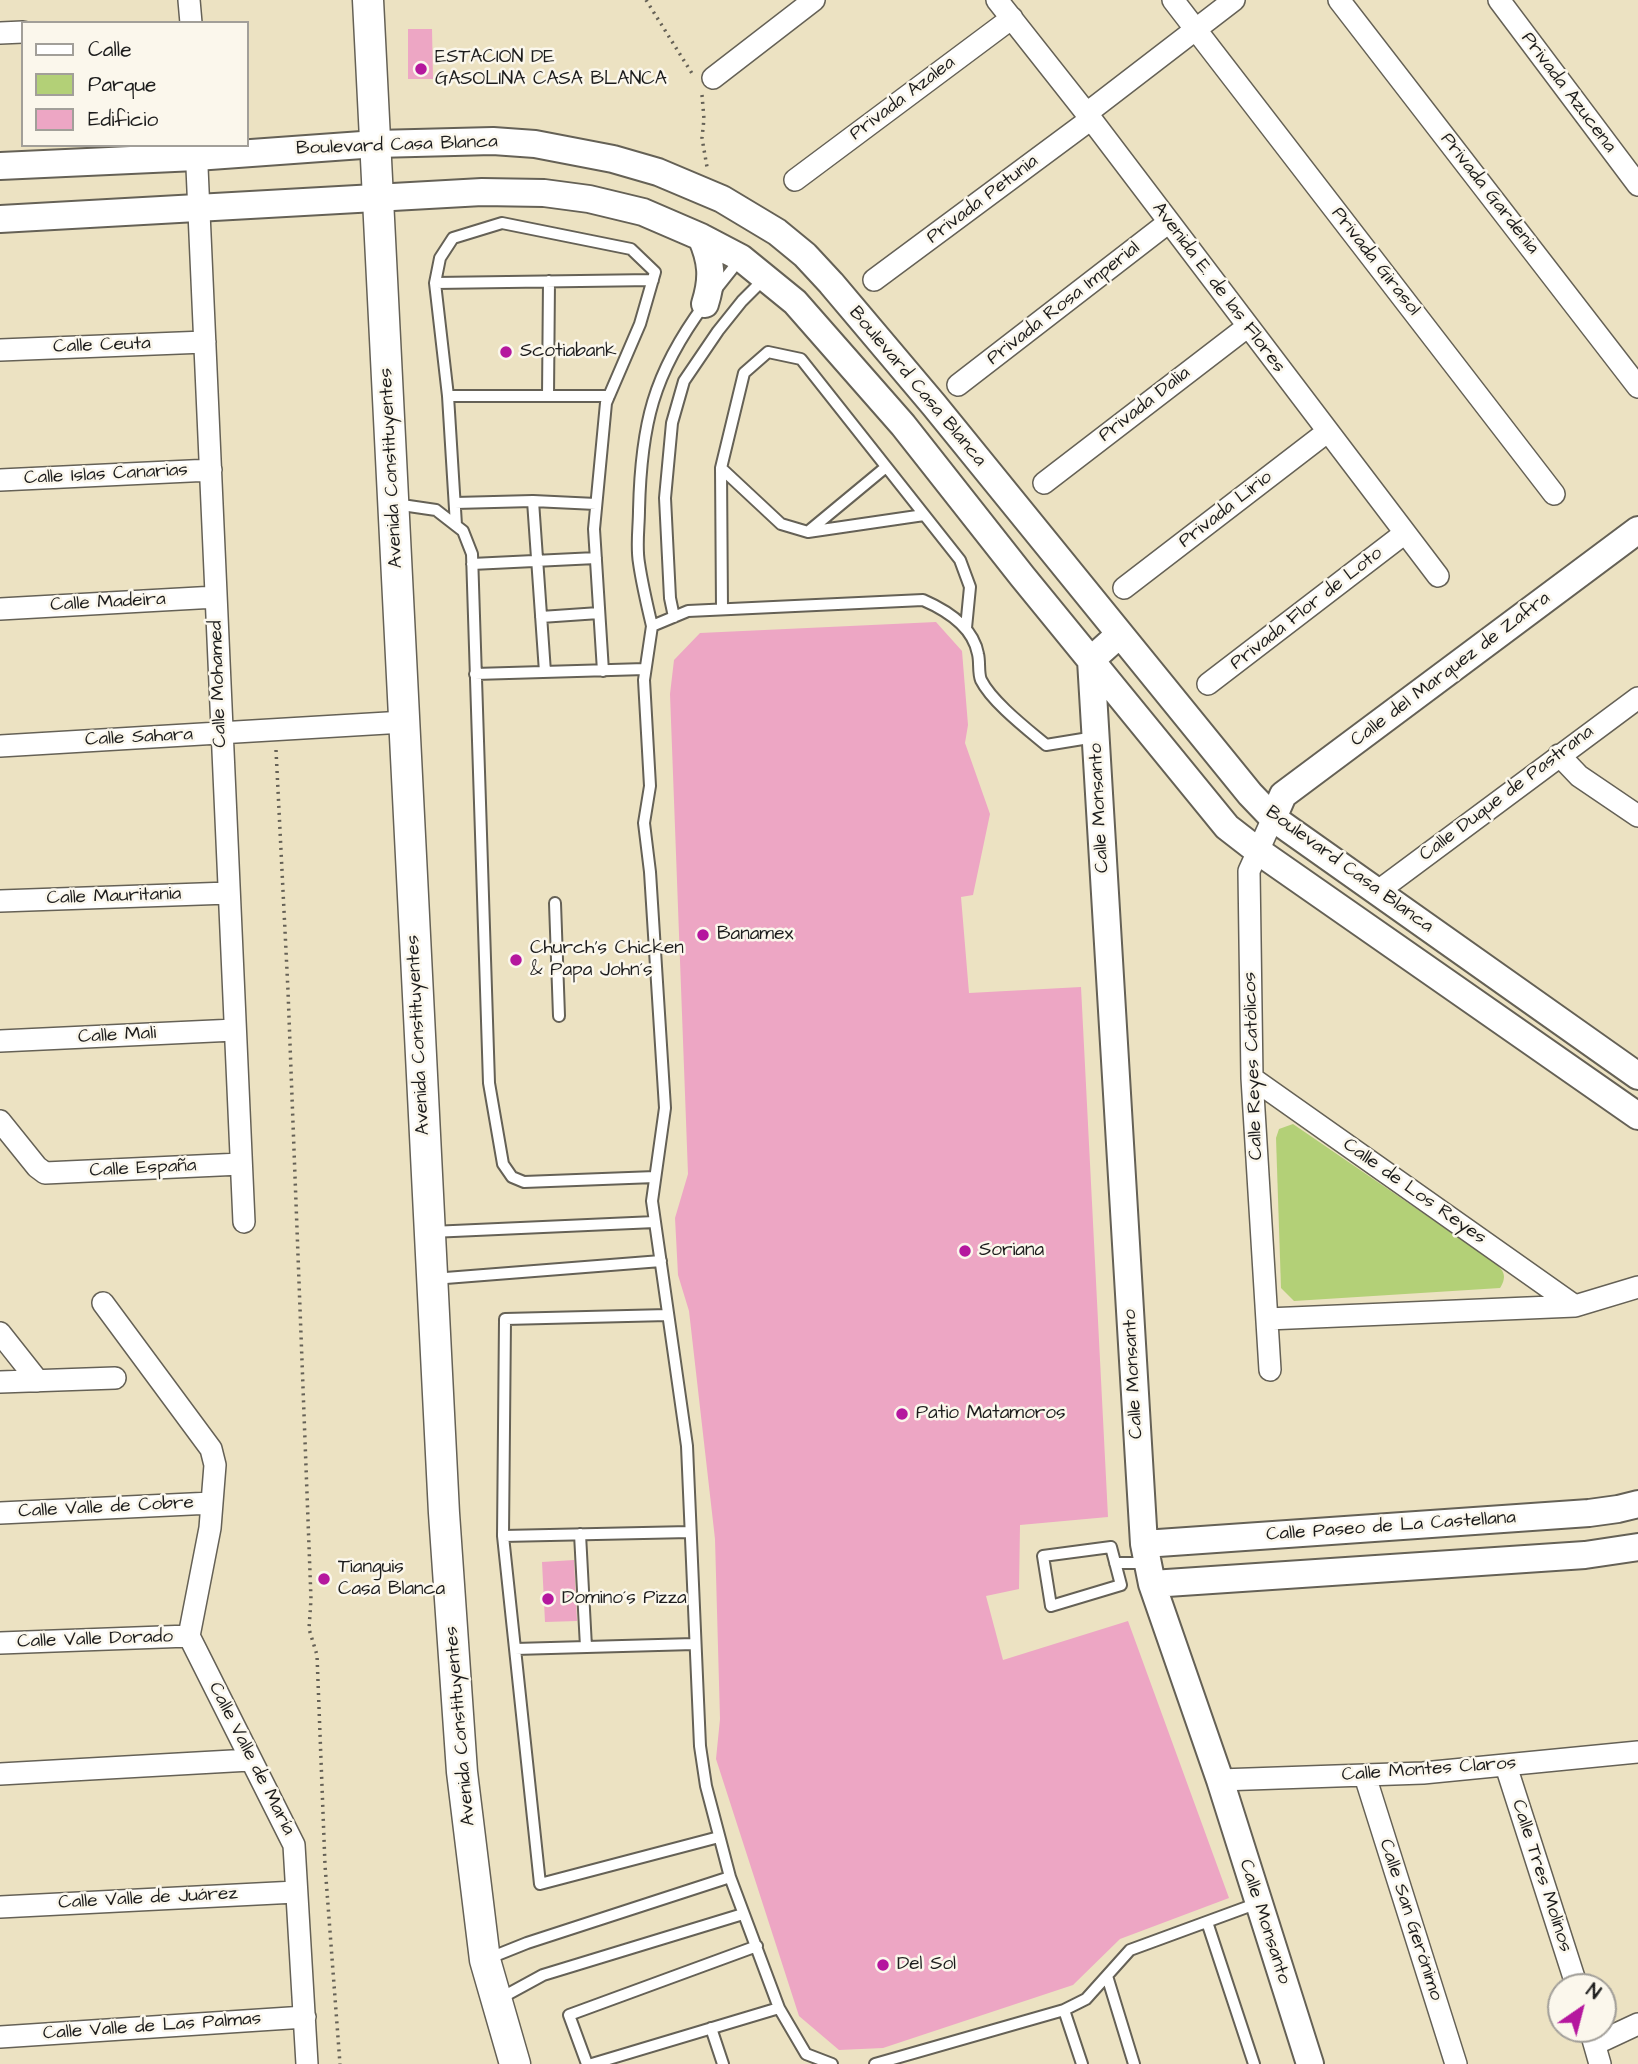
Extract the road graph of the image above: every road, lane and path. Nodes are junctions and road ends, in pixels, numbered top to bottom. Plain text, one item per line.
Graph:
1 (189, 0) edge
2 (368, 0) edge
3 (646, 0) edge
4 (814, 0) edge
5 (997, 0) edge
6 (1173, 0) edge
7 (1234, 0) edge
8 (1339, 0) edge
9 (1499, 0) edge
10 (1012, 18) junction
11 (191, 21) edge
12 (1196, 30) junction
13 (21, 32) edge
14 (0, 33) edge
15 (704, 85) junction
16 (1089, 116) junction
17 (376, 144) junction
18 (196, 151) edge
19 (0, 166) edge
20 (796, 180) dead end
21 (1638, 186) edge
22 (717, 196) junction
23 (378, 199) junction
24 (200, 209) junction
25 (0, 219) edge
26 (1169, 222) junction
27 (701, 237) junction
28 (805, 256) junction
29 (741, 258) junction
30 (766, 278) junction
31 (653, 280) junction
32 (874, 280) dead end
33 (435, 282) junction
34 (549, 282) junction
35 (705, 304) junction
36 (1247, 327) junction
37 (205, 342) junction
38 (0, 350) edge
39 (958, 385) dead end
40 (1638, 387) edge
41 (448, 396) junction
42 (548, 396) junction
43 (609, 396) junction
44 (1327, 432) junction
45 (886, 467) junction
46 (721, 468) junction
47 (211, 470) junction
48 (0, 480) edge
49 (1044, 483) dead end
50 (1554, 494) dead end
51 (533, 501) junction
52 (455, 503) junction
53 (395, 504) junction
54 (596, 504) junction
55 (924, 514) junction
56 (456, 525) junction
57 (1638, 530) edge
58 (808, 532) junction
59 (1405, 533) junction
60 (596, 558) junction
61 (537, 561) junction
62 (472, 564) junction
63 (1438, 576) dead end
64 (1124, 587) dead end
65 (216, 597) junction
66 (0, 609) edge
67 (722, 609) junction
68 (599, 613) junction
69 (541, 617) junction
70 (674, 617) junction
71 (652, 626) junction
72 (966, 628) junction
73 (1119, 634) junction
74 (1091, 660) junction
75 (645, 669) junction
76 (603, 671) junction
77 (545, 672) junction
78 (475, 674) junction
79 (1208, 684) dead end
80 (1638, 698) edge
81 (404, 722) junction
82 (275, 731) junction
83 (221, 734) junction
84 (1095, 737) junction
85 (0, 746) edge
86 (1559, 755) junction
87 (1638, 816) edge
88 (1273, 818) junction
89 (1258, 851) junction
90 (1377, 892) junction
91 (229, 893) junction
92 (0, 901) edge
93 (555, 903) dead end
94 (1439, 935) junction
95 (1419, 962) junction
96 (558, 1016) dead end
97 (235, 1030) junction
98 (0, 1041) edge
99 (1638, 1076) edge
100 (1252, 1078) junction
101 (1638, 1116) edge
102 (0, 1121) edge
103 (242, 1164) junction
104 (655, 1177) junction
105 (244, 1222) dead end
106 (655, 1222) junction
107 (429, 1232) junction
108 (661, 1261) junction
109 (430, 1279) junction
110 (1638, 1287) edge
111 (103, 1303) dead end
112 (1575, 1306) junction
113 (668, 1315) junction
114 (1267, 1319) junction
115 (0, 1333) edge
116 (1270, 1370) dead end
117 (115, 1378) dead end
118 (38, 1381) junction
119 (0, 1382) edge
120 (212, 1503) junction
121 (1638, 1504) edge
122 (0, 1513) edge
123 (690, 1532) junction
124 (580, 1534) junction
125 (503, 1536) junction
126 (1638, 1547) edge
127 (1115, 1563) junction
128 (1148, 1564) junction
129 (189, 1636) junction
130 (0, 1643) edge
131 (694, 1644) junction
132 (586, 1647) junction
133 (515, 1649) junction
134 (1638, 1752) edge
135 (250, 1759) junction
136 (1506, 1766) junction
137 (0, 1774) edge
138 (1365, 1776) junction
139 (1220, 1780) junction
140 (719, 1837) junction
141 (730, 1877) junction
142 (296, 1892) junction
143 (1258, 1903) junction
144 (0, 1907) edge
145 (743, 1914) junction
146 (1207, 1922) junction
147 (757, 1946) junction
148 (485, 1960) junction
149 (1573, 1973) edge
150 (1107, 1976) junction
151 (496, 2001) junction
152 (779, 2008) junction
153 (1064, 2010) junction
154 (304, 2017) junction
155 (1638, 2024) edge
156 (711, 2028) junction
157 (0, 2037) edge
158 (1595, 2046) edge
159 (307, 2064) edge
160 (340, 2064) edge
161 (514, 2064) edge
162 (587, 2064) edge
163 (592, 2064) edge
164 (723, 2064) edge
165 (832, 2064) edge
166 (875, 2064) edge
167 (1082, 2064) edge
168 (1134, 2064) edge
169 (1254, 2064) edge
170 (1310, 2064) edge
171 (1456, 2064) edge

1 - 11 street
2 - 17 main road, Avenida Constituyentes
3 - 15 path
4 - 15 street
5 - 10 street, Avenida E. de las Flores
6 - 12 street, Privada Girasol
7 - 12 street, Privada Petunia
8 - 40 street, Privada Gardenia
9 - 21 street, Privada Azucena
10 - 16 street, Avenida E. de las Flores
10 - 20 street, Privada Azalea
12 - 16 street, Privada Petunia
12 - 50 street, Privada Girasol
13 - 14 street
15 - 22 path
16 - 26 street, Avenida E. de las Flores
16 - 32 street, Privada Petunia
17 - 18 street, Boulevard Casa Blanca
17 - 22 street, Boulevard Casa Blanca
17 - 23 main road, Avenida Constituyentes
18 - 19 street, Boulevard Casa Blanca
18 - 24 street, Calle Mohamed
22 - 28 street, Boulevard Casa Blanca
22 - 29 street
23 - 24 street, Boulevard Casa Blanca
23 - 27 street, Boulevard Casa Blanca
23 - 53 main road, Avenida Constituyentes
24 - 25 street, Boulevard Casa Blanca
24 - 37 street, Calle Mohamed
26 - 36 street, Avenida E. de las Flores
26 - 39 street, Privada Rosa Imperial
27 - 29 street, Boulevard Casa Blanca
27 - 35 street
28 - 30 street
28 - 73 street, Boulevard Casa Blanca
29 - 30 street, Boulevard Casa Blanca
29 - 35 lane
30 - 70 lane
30 - 74 street, Boulevard Casa Blanca
31 - 33 lane
31 - 34 lane
31 - 43 lane
33 - 34 lane
33 - 41 lane
34 - 42 lane
35 - 71 lane
36 - 44 street, Avenida E. de las Flores
36 - 49 street, Privada Dalia
37 - 38 street, Calle Ceuta
37 - 47 street, Calle Mohamed
41 - 42 lane
41 - 52 lane
42 - 43 lane
43 - 54 lane
44 - 59 street, Avenida E. de las Flores
44 - 64 street, Privada Lirio
45 - 46 lane
45 - 55 lane
45 - 58 lane
46 - 58 lane
46 - 67 lane
47 - 48 street, Calle Islas Canarias
47 - 65 street, Calle Mohamed
51 - 52 lane
51 - 54 lane
51 - 61 lane
52 - 56 lane
53 - 56 lane
53 - 81 main road, Avenida Constituyentes
54 - 60 lane
55 - 58 lane
55 - 72 lane
56 - 62 lane
57 - 88 street, Calle del Marquez de Zafra
59 - 63 street, Avenida E. de las Flores
59 - 79 street, Privada Flor de Loto
60 - 61 lane
60 - 68 lane
61 - 62 lane
61 - 69 lane
62 - 78 lane
65 - 66 street, Calle Madeira
65 - 83 street, Calle Mohamed
67 - 70 lane
67 - 72 lane
68 - 69 lane
68 - 76 lane
69 - 77 lane
70 - 71 lane
71 - 75 lane
72 - 84 lane
73 - 74 street
73 - 88 street, Boulevard Casa Blanca
74 - 84 street, Calle Monsanto
74 - 89 street, Boulevard Casa Blanca
75 - 76 lane
75 - 104 lane
76 - 77 lane
77 - 78 lane
78 - 104 lane
80 - 86 street, Calle Duque de Pastrana
81 - 82 street, Calle Sahara
81 - 107 main road, Avenida Constituyentes
82 - 83 street, Calle Sahara
82 - 160 path
83 - 85 street, Calle Sahara
83 - 91 street, Calle Mohamed
84 - 128 street, Calle Monsanto
86 - 87 street
86 - 90 street, Calle Duque de Pastrana
88 - 89 street, Calle Reyes Católicos
88 - 90 street, Boulevard Casa Blanca
89 - 95 street, Boulevard Casa Blanca
89 - 100 street, Calle Reyes Católicos
90 - 94 street, Boulevard Casa Blanca
91 - 92 street, Calle Mauritania
91 - 97 street, Calle Mohamed
93 - 96 lane
94 - 95 street
94 - 99 street, Boulevard Casa Blanca
95 - 101 street, Boulevard Casa Blanca
97 - 98 street, Calle Mali
97 - 103 street, Calle Mohamed
100 - 112 street, Calle de Los Reyes
100 - 114 street, Calle Reyes Católicos
102 - 103 street, Calle España
103 - 105 street, Calle Mohamed
104 - 106 lane
106 - 107 lane
106 - 108 lane
107 - 109 main road, Avenida Constituyentes
108 - 109 lane
108 - 113 lane
109 - 148 main road, Avenida Constituyentes
110 - 112 street
111 - 120 street
112 - 114 street
113 - 123 lane
113 - 125 lane
114 - 116 street, Calle Reyes Católicos
115 - 118 street
117 - 118 street
118 - 119 street
120 - 122 street, Calle Valle de Cobre
120 - 129 street
121 - 128 street, Calle Paseo de La Castellana
123 - 124 lane
123 - 131 lane
124 - 125 lane
124 - 132 lane
125 - 133 lane
126 - 128 street
127 - 127 lane
127 - 128 lane
128 - 139 street, Calle Monsanto
129 - 130 street, Calle Valle Dorado
129 - 135 street, Calle Valle de María
131 - 132 lane
131 - 140 lane
132 - 133 lane
133 - 140 lane
134 - 136 street, Calle Montes Claros
135 - 137 street
135 - 142 street, Calle Valle de María
136 - 138 street, Calle Montes Claros
136 - 149 street, Calle Tres Molinos
138 - 139 street, Calle Montes Claros
138 - 171 street, Calle San Gerónimo
139 - 143 street, Calle Monsanto
140 - 141 lane
141 - 145 lane
141 - 148 lane
142 - 144 street, Calle Valle de Juárez
142 - 154 street, Calle Valle de María
143 - 146 lane
143 - 170 street, Calle Monsanto
145 - 147 lane
145 - 151 lane
146 - 150 lane
146 - 169 lane
147 - 152 lane
147 - 162 lane
148 - 151 main road, Avenida Constituyentes
150 - 153 lane
150 - 168 lane
151 - 161 main road, Avenida Constituyentes
152 - 156 lane
152 - 165 lane
153 - 166 lane
153 - 167 lane
154 - 157 street, Calle Valle de Las Palmas
154 - 159 street, Calle Valle de María
155 - 158 street
156 - 163 lane
156 - 164 lane

